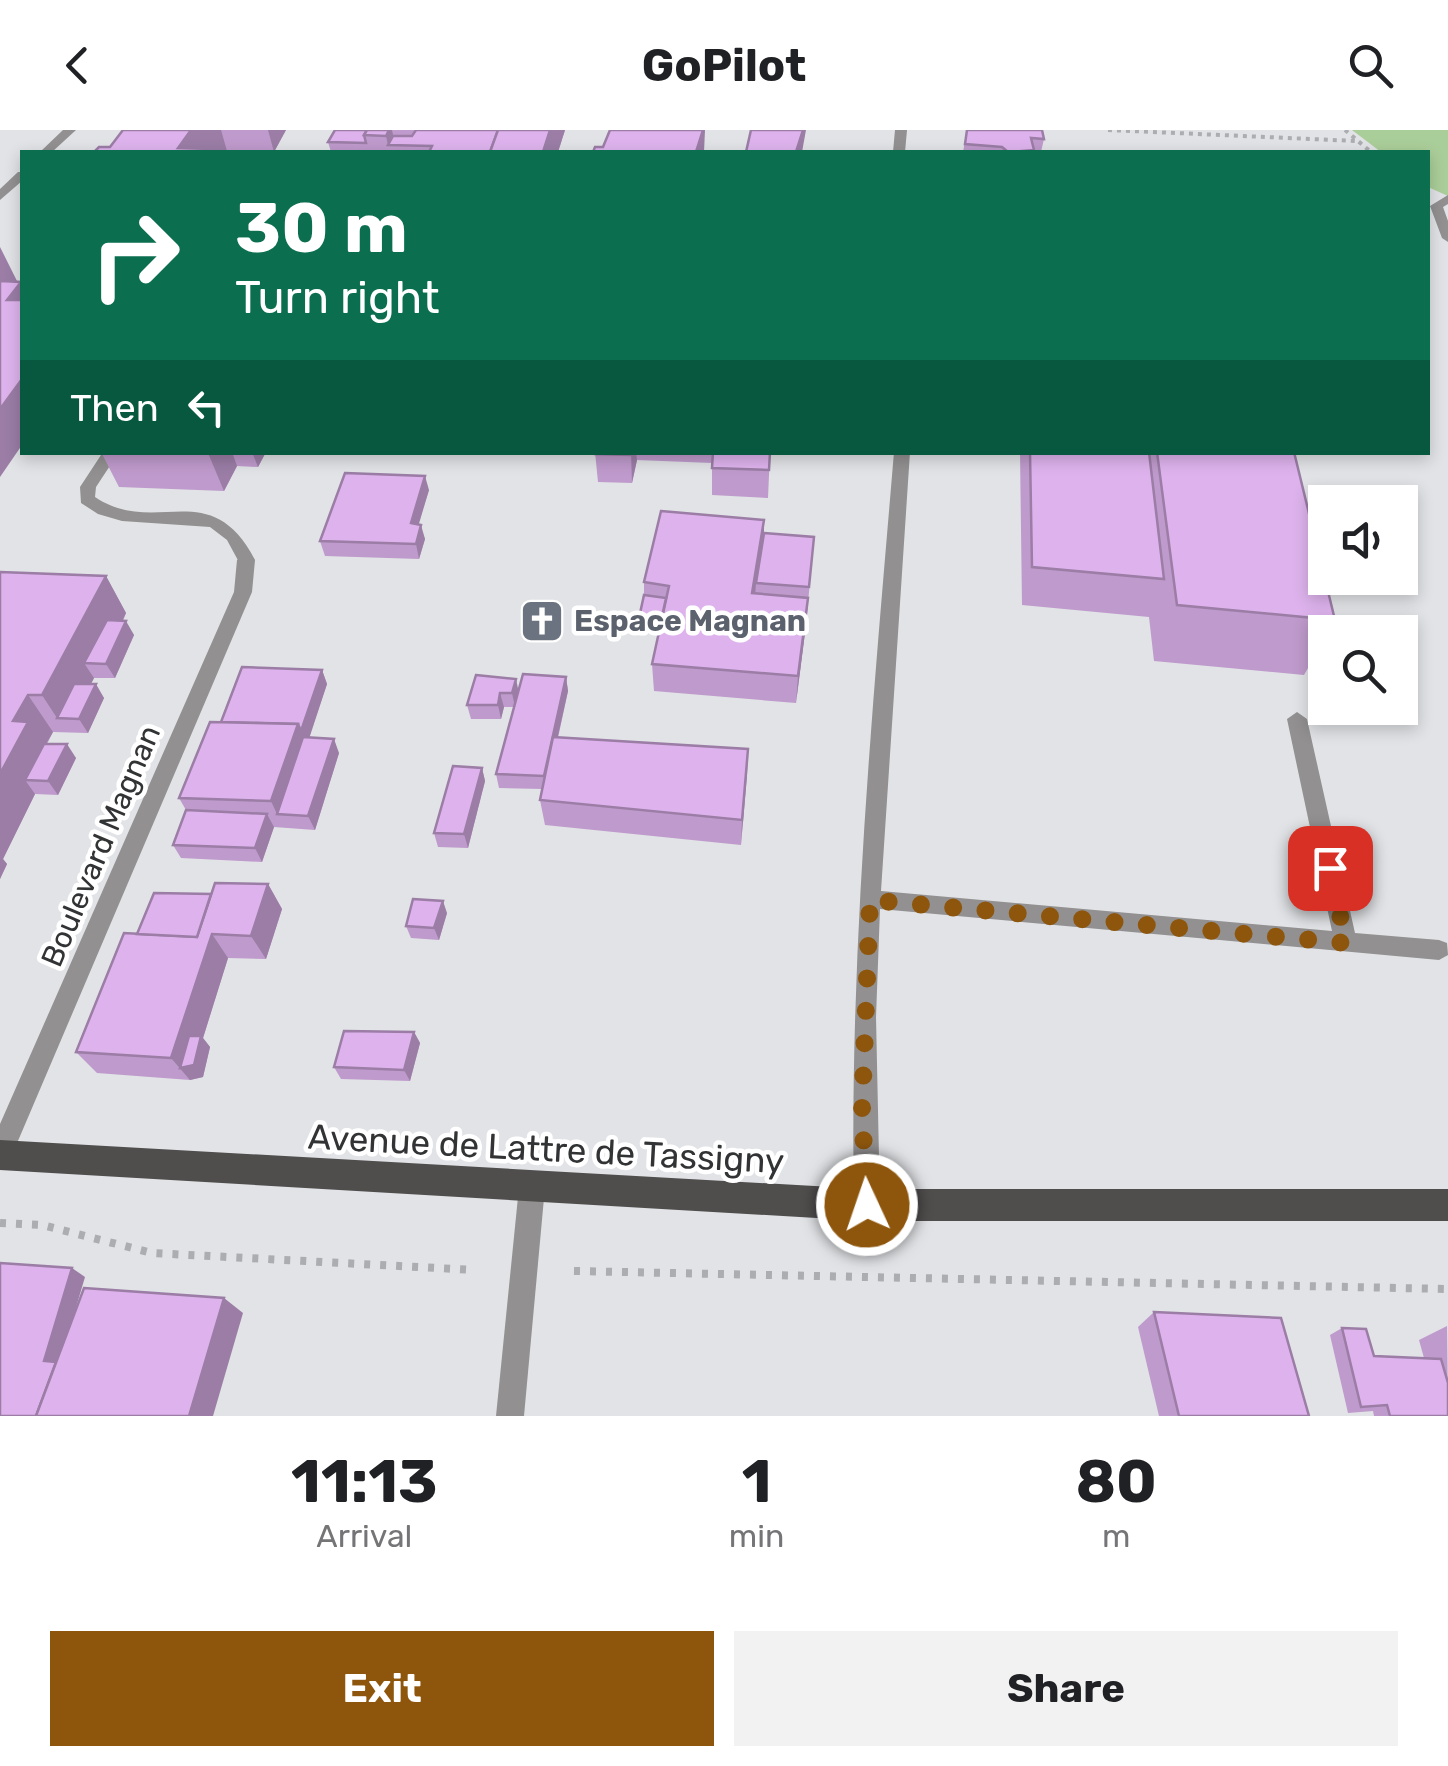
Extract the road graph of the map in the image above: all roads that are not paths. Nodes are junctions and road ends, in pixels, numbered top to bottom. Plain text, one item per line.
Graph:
1 (70, 130) edge
2 (48, 150) edge
3 (20, 176) edge
4 (0, 196) edge
5 (1448, 199) edge
6 (1448, 238) edge
7 (109, 455) edge
8 (902, 455) edge
9 (1297, 719) dead end
10 (870, 900) junction
11 (1346, 943) junction
12 (1438, 950) dead end
13 (0, 1154) edge
14 (532, 1188) junction
15 (1448, 1204) edge
16 (867, 1205) junction
17 (510, 1416) edge

1 - 2 street
3 - 4 street
5 - 6 street
7 - 13 street, Boulevard Magnan
8 - 10 street
9 - 11 street
10 - 11 street
10 - 16 street
11 - 12 street
13 - 14 main road, Avenue de Lattre de Tassigny
14 - 16 main road, Avenue de Lattre de Tassigny
14 - 17 street
15 - 16 main road, Avenue de Lattre de Tassigny

